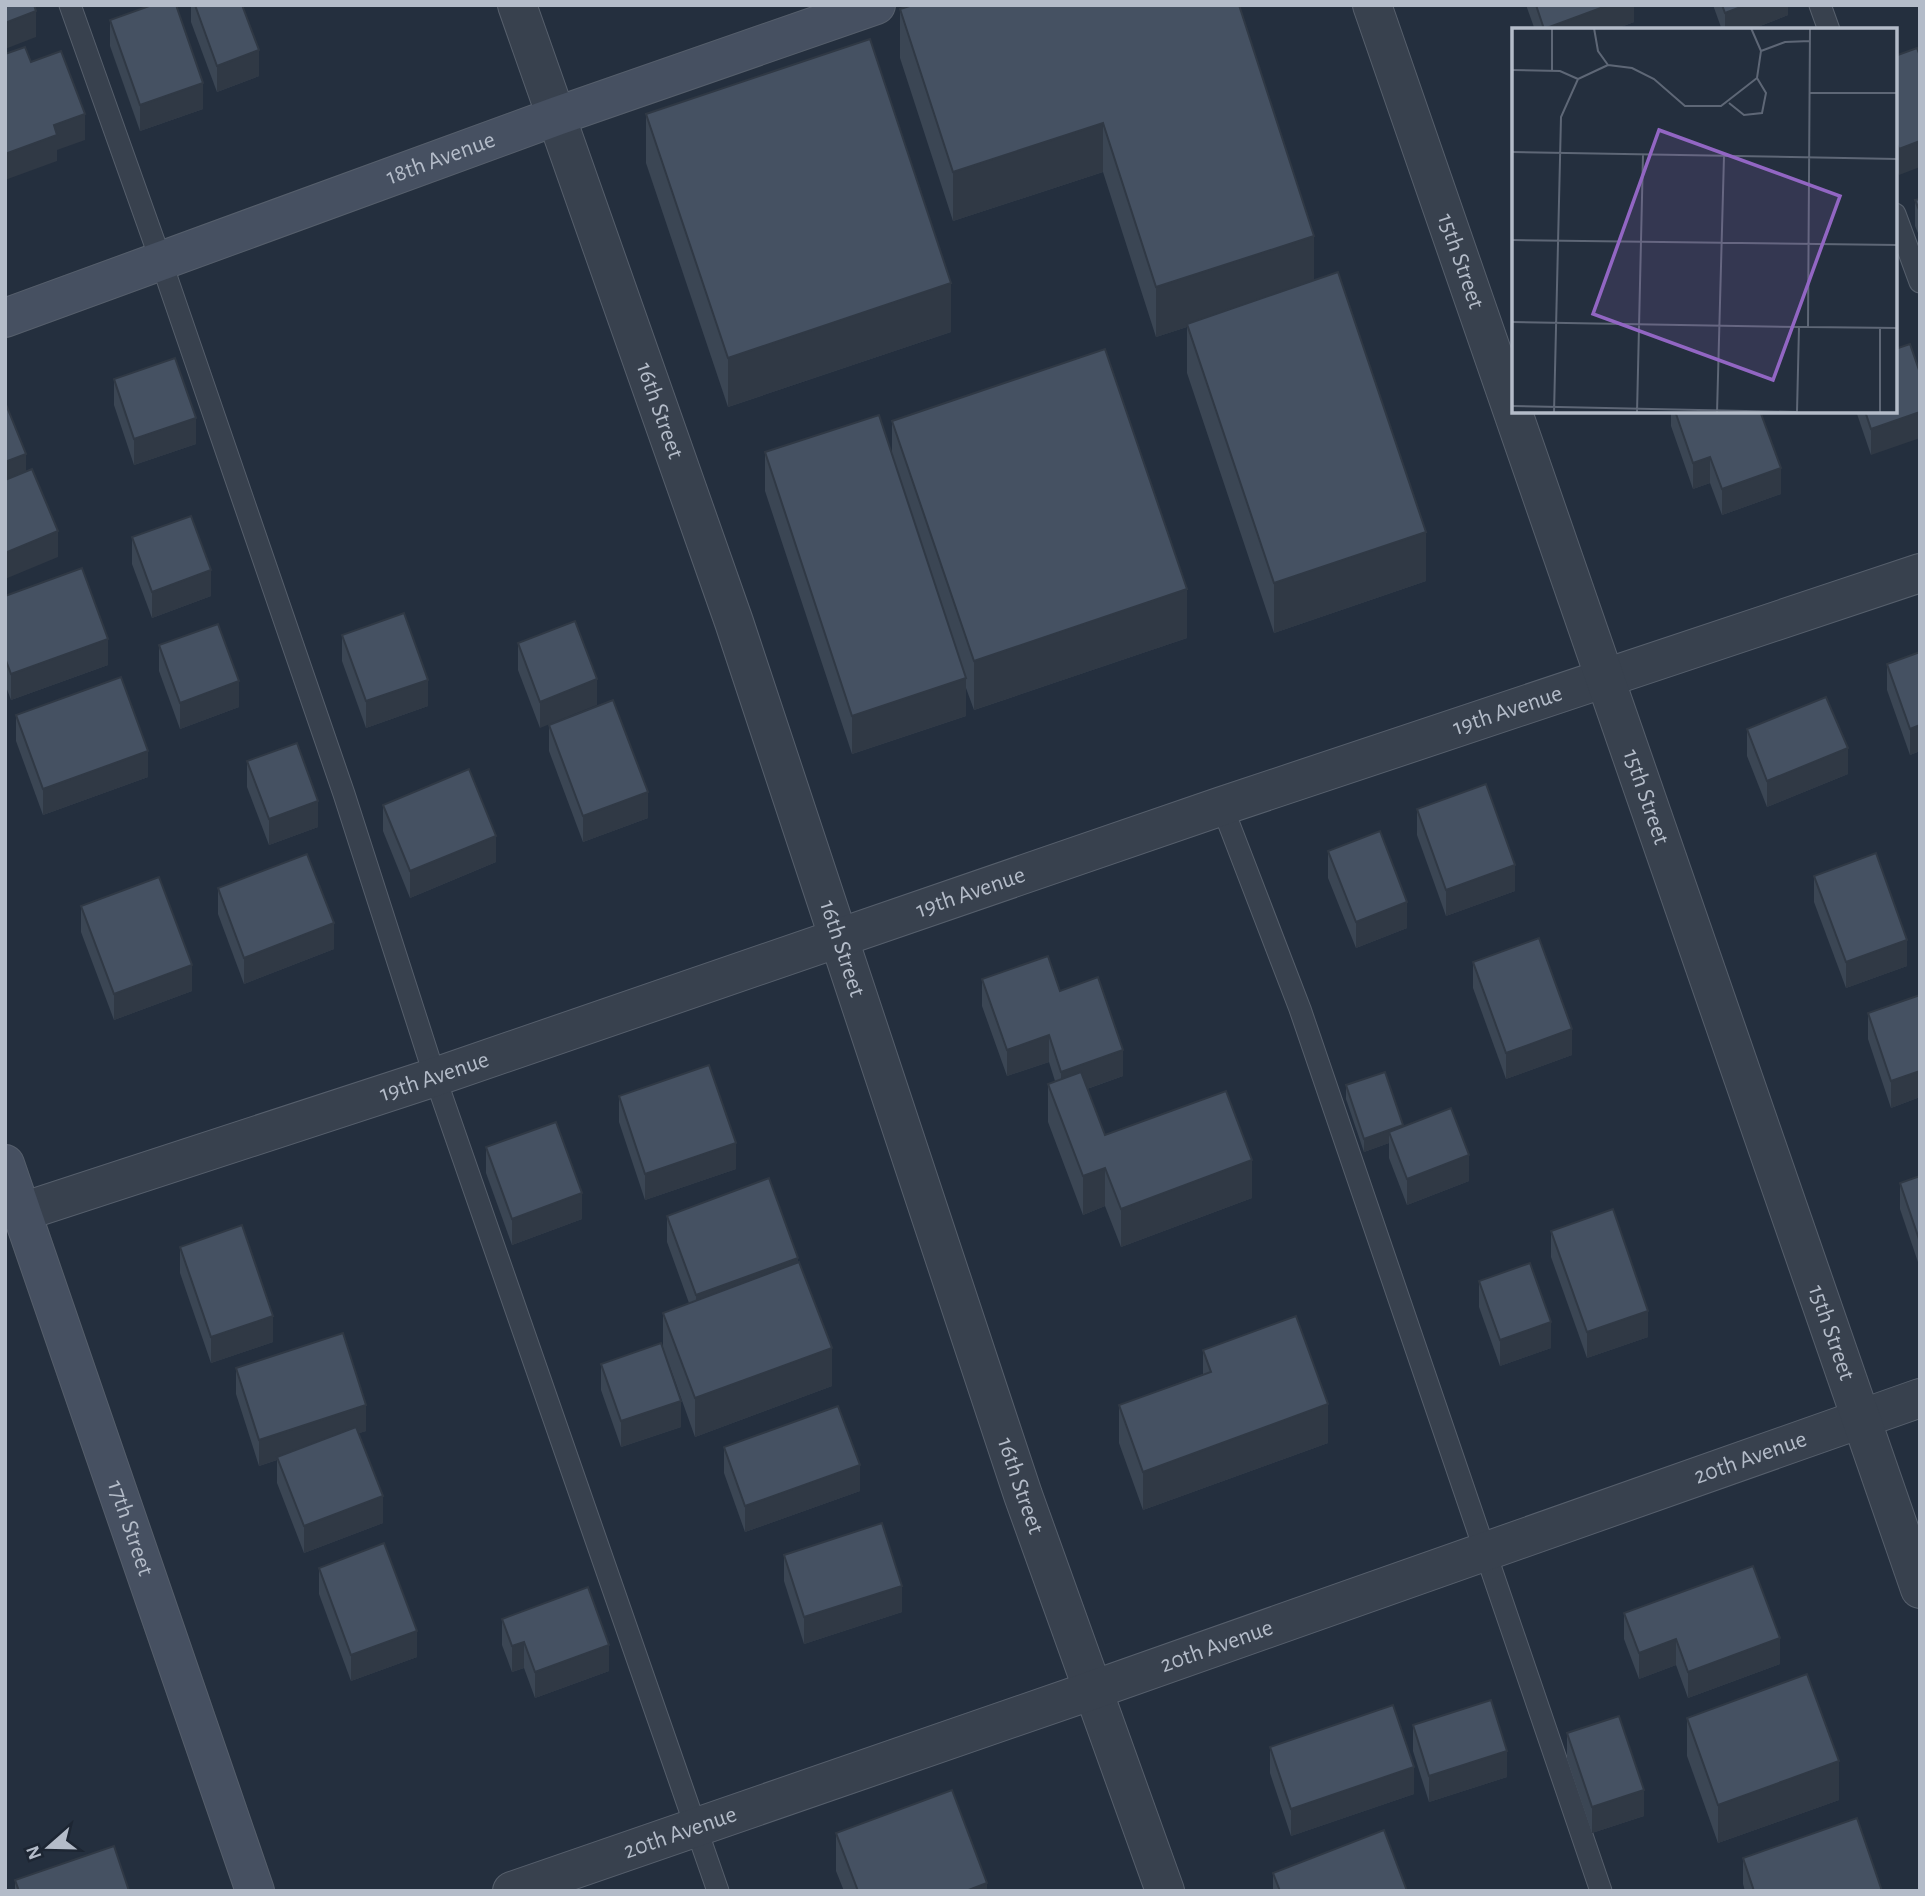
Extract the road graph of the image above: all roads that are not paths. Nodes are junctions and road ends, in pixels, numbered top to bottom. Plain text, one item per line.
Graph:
1 (70, 5) edge
2 (517, 5) edge
3 (876, 5) edge
4 (1372, 5) edge
5 (1820, 5) edge
6 (1828, 28) edge
7 (557, 116) junction
8 (1897, 219) edge
9 (161, 261) junction
10 (1920, 282) edge
11 (5, 318) edge
12 (1512, 411) edge
13 (1513, 413) edge
14 (1920, 573) edge
15 (1604, 677) junction
16 (1222, 806) junction
17 (838, 937) junction
18 (435, 1077) junction
19 (5, 1164) edge
20 (22, 1212) junction
21 (1920, 1398) edge
22 (1860, 1418) junction
23 (1484, 1551) junction
24 (1920, 1589) edge
25 (1093, 1690) junction
26 (696, 1826) junction
27 (255, 1891) edge
28 (512, 1891) edge
29 (718, 1891) edge
30 (1165, 1891) edge
31 (1601, 1891) edge

1 - 9 lane
2 - 7 street, 16th Street
3 - 7 main road, 18th Avenue
4 - 12 street, 15th Street
5 - 6 lane
7 - 9 main road, 18th Avenue
7 - 17 street, 16th Street
8 - 10 lane
9 - 11 main road, 18th Avenue
9 - 18 lane
13 - 15 street, 15th Street
14 - 15 street, 19th Avenue
15 - 16 street, 19th Avenue
15 - 22 street, 15th Street
16 - 17 street, 19th Avenue
16 - 23 lane
17 - 18 street, 19th Avenue
17 - 25 street, 16th Street
18 - 20 street, 19th Avenue
18 - 26 lane
19 - 20 main road, 17th Street
20 - 27 main road, 17th Street
21 - 22 street, 20th Avenue
22 - 23 street, 20th Avenue
22 - 24 street, 15th Street
23 - 25 street, 20th Avenue
23 - 31 lane
25 - 26 street, 20th Avenue
25 - 30 street, 16th Street
26 - 28 street, 20th Avenue
26 - 29 lane

